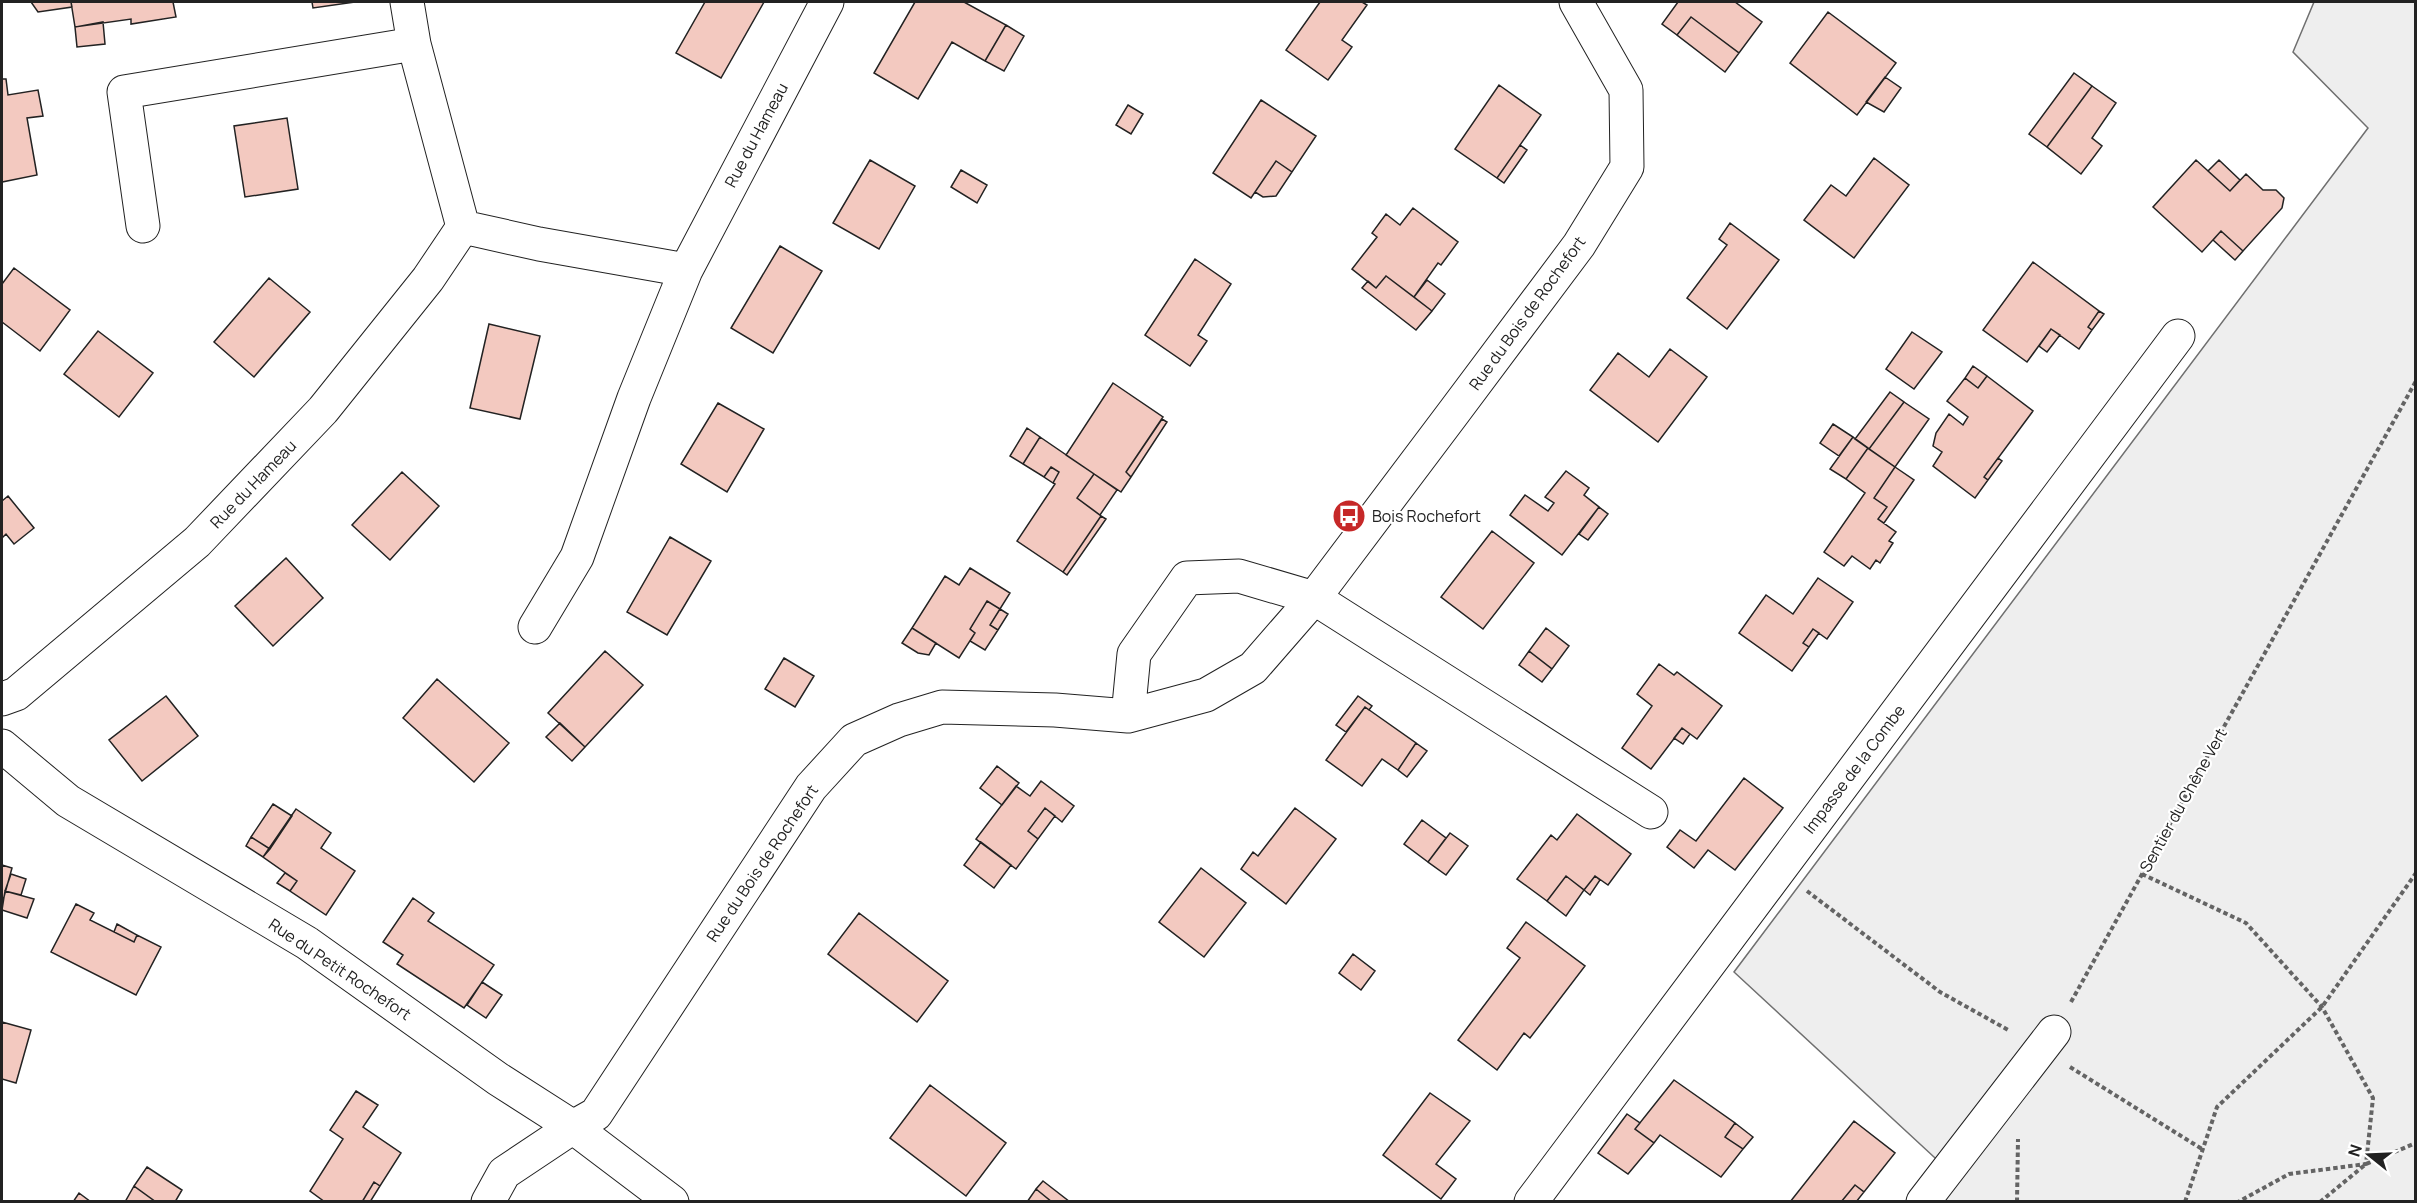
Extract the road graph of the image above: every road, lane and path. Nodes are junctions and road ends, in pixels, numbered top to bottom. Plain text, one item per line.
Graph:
1 (407, 2) edge
2 (827, 2) edge
3 (1576, 2) edge
4 (414, 44) junction
5 (143, 226) dead end
6 (463, 227) junction
7 (686, 270) junction
8 (2178, 336) dead end
9 (2415, 381) edge
10 (1314, 598) junction
11 (535, 627) dead end
12 (2, 699) edge
13 (1128, 716) junction
14 (2, 746) edge
15 (1651, 813) dead end
16 (1779, 870) junction
17 (2415, 873) edge
18 (2142, 874) junction
19 (2322, 1007) junction
20 (2048, 1040) junction
21 (573, 1127) junction
22 (2415, 1143) edge
23 (2202, 1149) junction
24 (2366, 1164) junction
25 (488, 1202) edge
26 (672, 1202) edge
27 (1531, 1202) edge
28 (1923, 1202) edge
29 (2185, 1202) edge
30 (2238, 1202) edge
31 (2320, 1202) edge

1 - 4 street
2 - 7 street, Rue du Hameau
3 - 10 street, Rue du Bois de Rochefort
4 - 5 street
4 - 6 street
6 - 7 street
6 - 12 street, Rue du Hameau
7 - 11 street, Rue du Hameau
8 - 16 street, Impasse de la Combe
9 - 18 path, Sentier du Chêne Vert
10 - 13 street, Rue du Bois de Rochefort
10 - 13 street
10 - 15 street
13 - 21 street, Rue du Bois de Rochefort
14 - 21 street, Rue du Petit Rochefort
16 - 20 path
16 - 27 street, Impasse de la Combe
17 - 19 path
18 - 19 path
18 - 20 path, Sentier du Chêne Vert
19 - 23 path
19 - 24 path
20 - 23 path
20 - 28 street
21 - 25 street, Rue du Bois de Rochefort
21 - 26 street, Rue du Petit Rochefort
22 - 24 path
23 - 29 path
24 - 30 path
24 - 31 path

